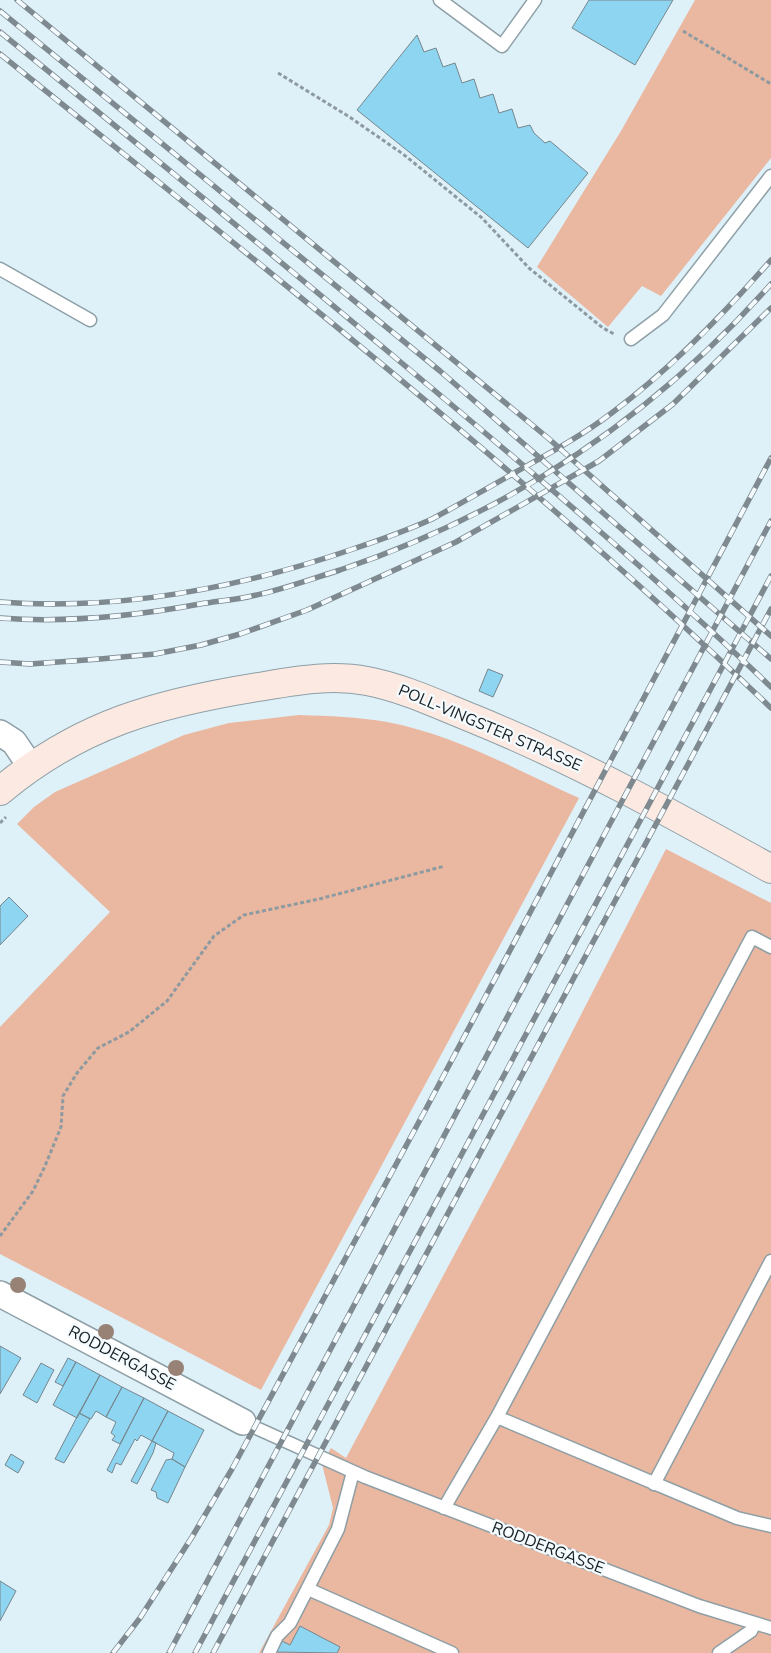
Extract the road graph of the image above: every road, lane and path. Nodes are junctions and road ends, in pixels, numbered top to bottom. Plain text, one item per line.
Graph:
1 (440, 0) edge
2 (535, 0) edge
3 (682, 31) dead end
4 (278, 73) dead end
5 (771, 84) edge
6 (771, 176) edge
7 (0, 269) edge
8 (90, 320) dead end
9 (631, 339) joint
10 (0, 733) edge
11 (32, 767) junction
12 (3, 804) edge
13 (0, 823) edge
14 (445, 866) dead end
15 (771, 869) edge
16 (771, 947) edge
17 (0, 1236) edge
18 (771, 1261) edge
19 (0, 1294) edge
20 (497, 1417) junction
21 (243, 1422) joint
22 (352, 1472) junction
23 (654, 1484) junction
24 (444, 1508) junction
25 (771, 1526) edge
26 (308, 1589) junction
27 (755, 1623) junction
28 (771, 1628) edge
29 (269, 1653) edge
30 (452, 1653) edge
31 (719, 1653) edge

1 - 2 lane
3 - 5 path
4 - 9 path
6 - 9 lane
7 - 8 lane
10 - 11 street
11 - 12 street, POLL-VINGSTER STRASSE
11 - 15 street, POLL-VINGSTER STRASSE
12 - 13 path
14 - 17 path
16 - 20 lane
18 - 23 lane
19 - 21 street, RODDERGASSE
20 - 23 lane
20 - 24 lane
21 - 22 lane, RODDERGASSE
22 - 24 lane, RODDERGASSE
22 - 26 lane
23 - 25 lane
24 - 27 lane, RODDERGASSE
26 - 29 lane
26 - 30 lane
27 - 28 lane, RODDERGASSE
27 - 31 lane

